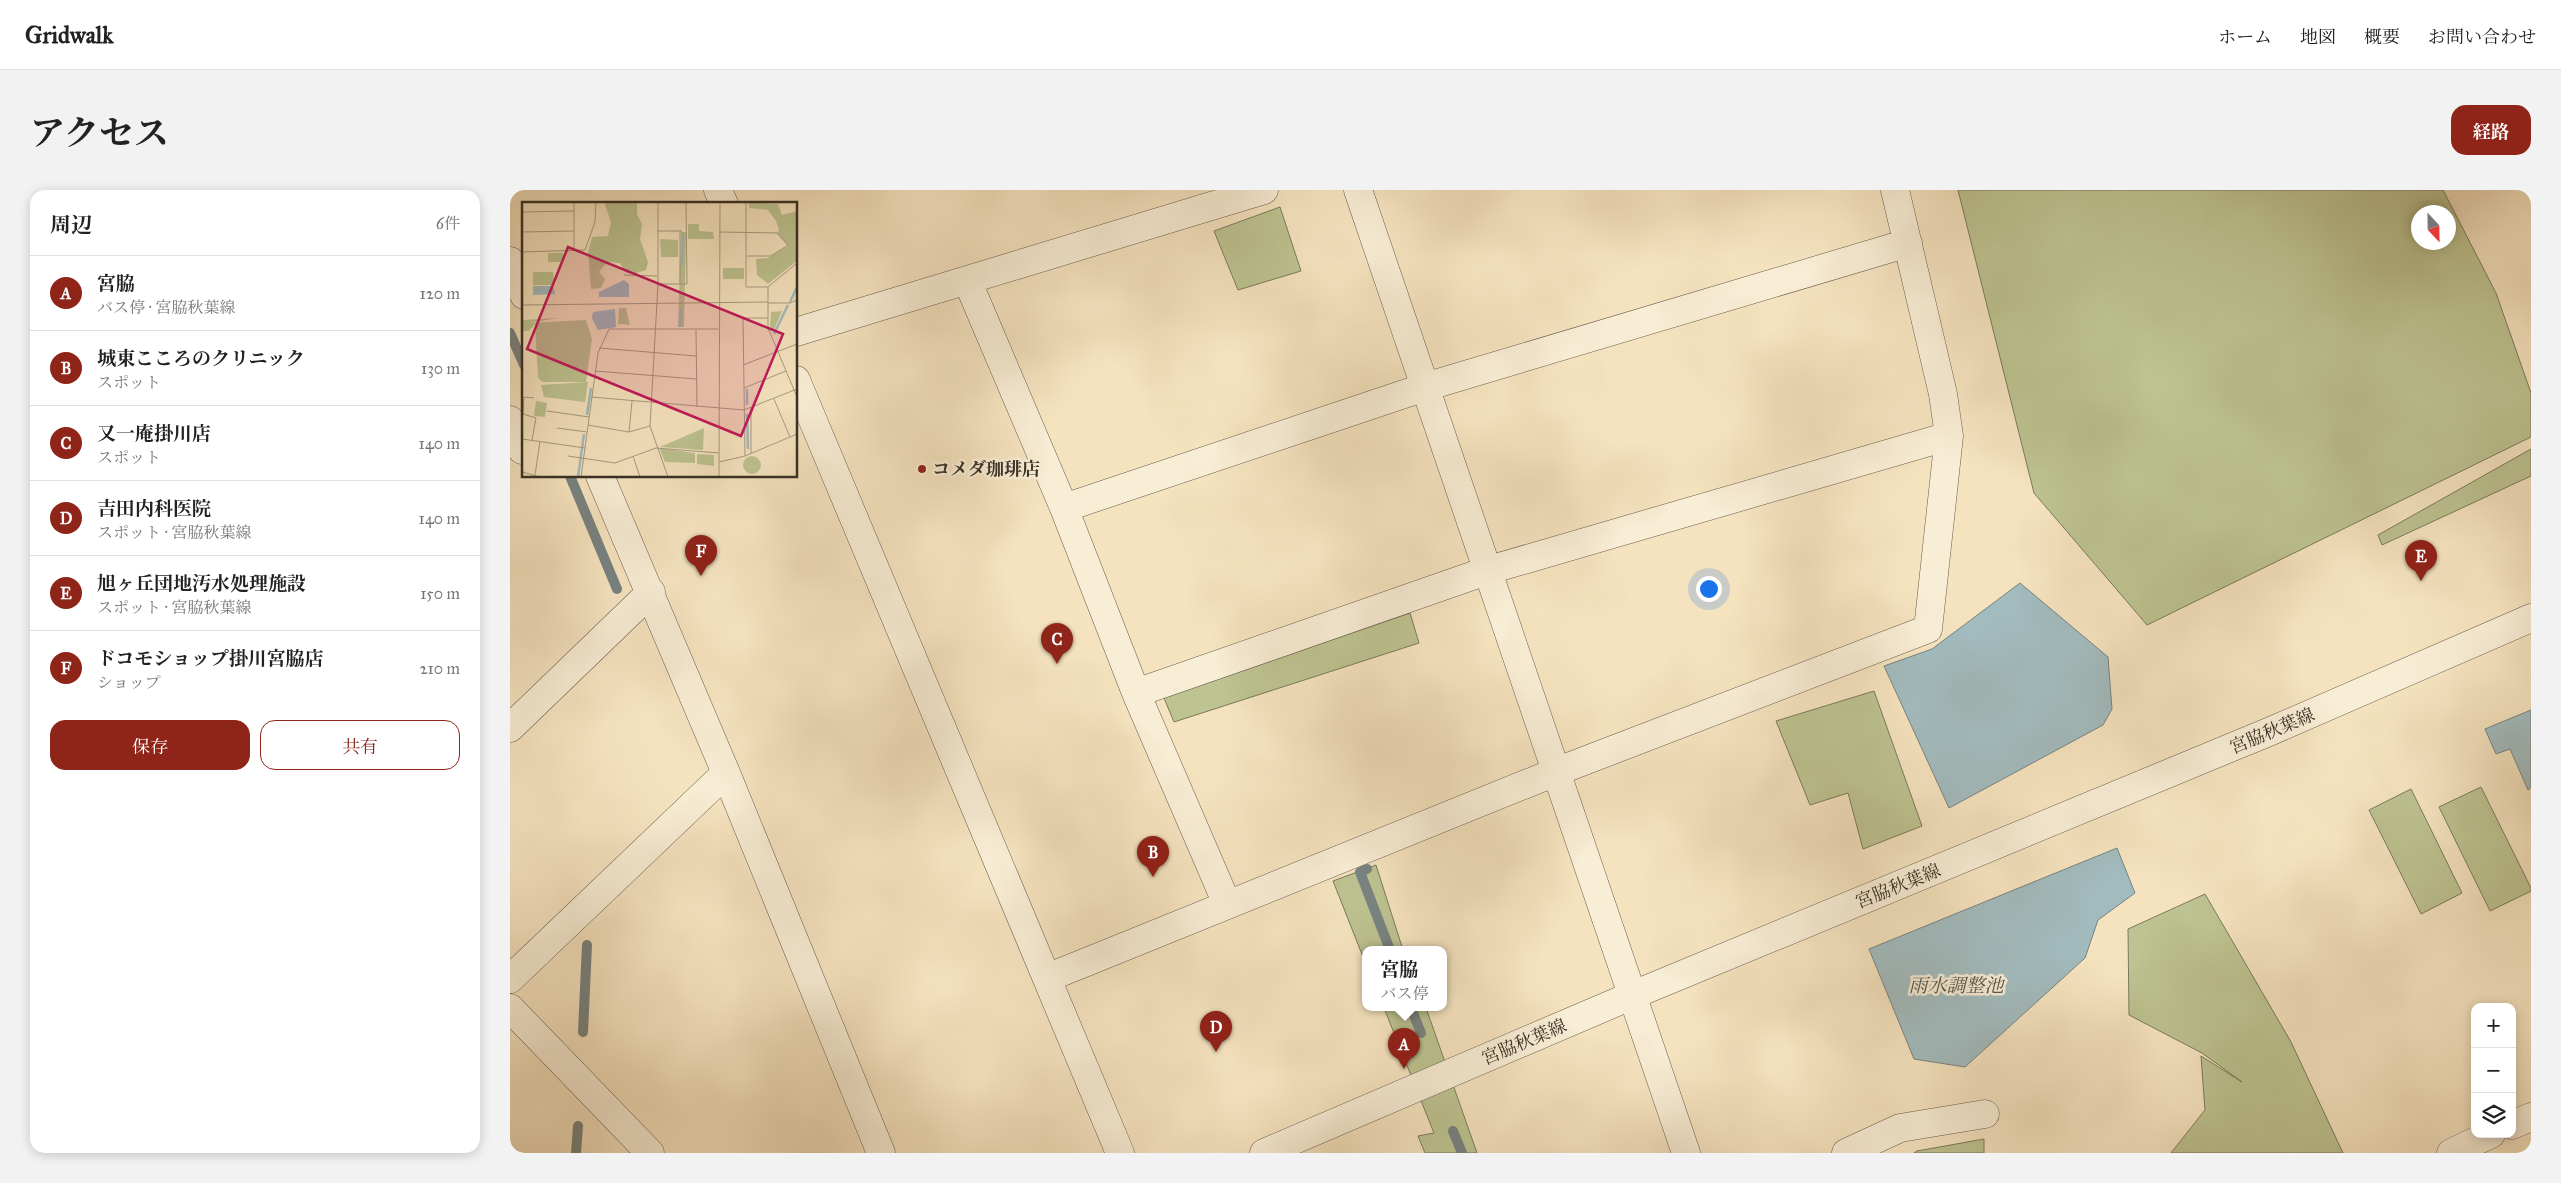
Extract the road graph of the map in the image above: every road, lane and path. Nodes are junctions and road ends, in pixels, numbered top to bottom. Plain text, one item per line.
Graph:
1 (718, 190) edge
2 (1264, 190) edge
3 (1358, 190) edge
4 (1895, 190) edge
5 (723, 202) edge
6 (1908, 243) junction
7 (510, 261) edge
8 (968, 280) junction
9 (522, 290) edge
10 (798, 331) edge
11 (798, 385) edge
12 (1425, 387) junction
13 (510, 420) edge
14 (1949, 436) junction
15 (519, 453) edge
16 (601, 478) edge
17 (1064, 508) junction
18 (1489, 570) junction
19 (651, 592) junction
20 (2531, 618) edge
21 (1136, 692) junction
22 (510, 728) edge
23 (1558, 771) junction
24 (726, 773) junction
25 (1227, 904) junction
26 (510, 978) edge
27 (1047, 978) junction
28 (1633, 995) junction
29 (510, 1008) edge
30 (1986, 1114) dead end
31 (2531, 1117) edge
32 (2516, 1123) edge
33 (1679, 1151) edge
34 (650, 1153) edge
35 (881, 1153) edge
36 (1120, 1153) edge
37 (1264, 1153) edge
38 (1846, 1153) edge

1 - 5 street
2 - 8 street
3 - 12 street
4 - 6 street
6 - 12 street
6 - 14 street
7 - 9 street
8 - 10 street
8 - 17 street
11 - 27 street
12 - 17 street
12 - 18 street
13 - 15 street
14 - 18 street
14 - 23 street
16 - 19 street
17 - 21 street
18 - 21 street
18 - 23 street
19 - 22 street
19 - 24 street
20 - 28 street, 宮脇秋葉線
21 - 25 street
23 - 25 street
23 - 28 street
24 - 26 street
24 - 35 street
25 - 27 street
27 - 36 street
28 - 33 street
28 - 37 street, 宮脇秋葉線
29 - 34 street
30 - 38 street
31 - 32 street

